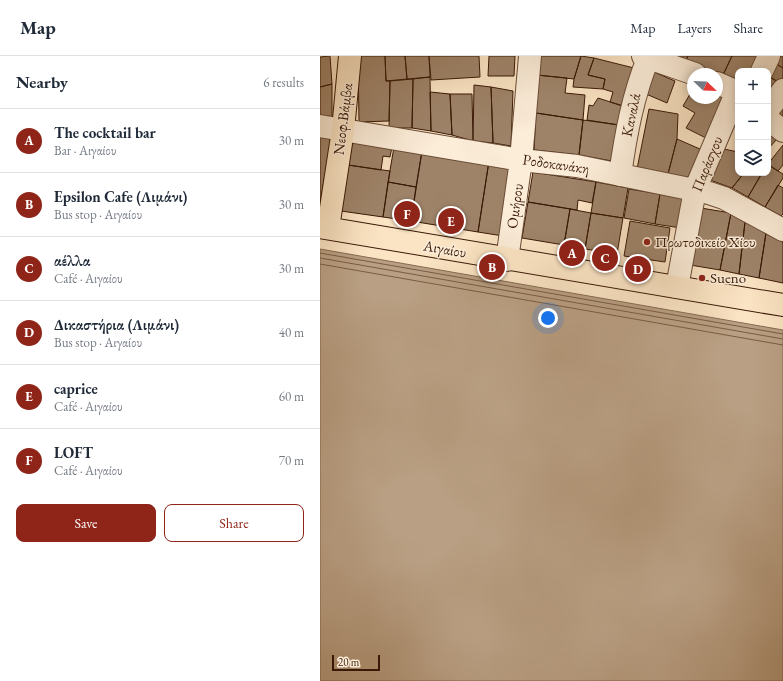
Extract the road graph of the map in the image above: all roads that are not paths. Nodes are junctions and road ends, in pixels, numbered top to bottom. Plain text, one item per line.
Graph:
1 (350, 56) edge
2 (530, 56) edge
3 (647, 56) edge
4 (769, 56) edge
5 (763, 68) edge
6 (687, 71) edge
7 (723, 85) edge
8 (783, 90) edge
9 (735, 91) edge
10 (735, 99) edge
11 (771, 106) edge
12 (771, 121) edge
13 (320, 126) edge
14 (343, 130) junction
15 (783, 131) edge
16 (521, 160) junction
17 (620, 175) junction
18 (695, 190) junction
19 (324, 228) edge
20 (783, 230) edge
21 (507, 260) junction
22 (677, 287) junction
23 (783, 305) edge

1 - 14 main road, Νεοφ.Βάμβα
2 - 16 street, Ομήρου
3 - 6 street
3 - 17 street, Καναλά
4 - 5 street
7 - 9 street
8 - 11 street
10 - 18 street, Παράσχου
12 - 15 street
13 - 14 street, Ροδοκανάκη
14 - 16 street, Ροδοκανάκη
14 - 19 main road, Νεοφ.Βάμβα
16 - 17 street, Ροδοκανάκη
16 - 21 street, Ομήρου
17 - 18 street, Ροδοκανάκη
18 - 20 street, Ροδοκανάκη
18 - 22 street, Παράσχου
19 - 21 main road, Αιγαίου
21 - 22 main road, Αιγαίου
22 - 23 main road, Αιγαίου

